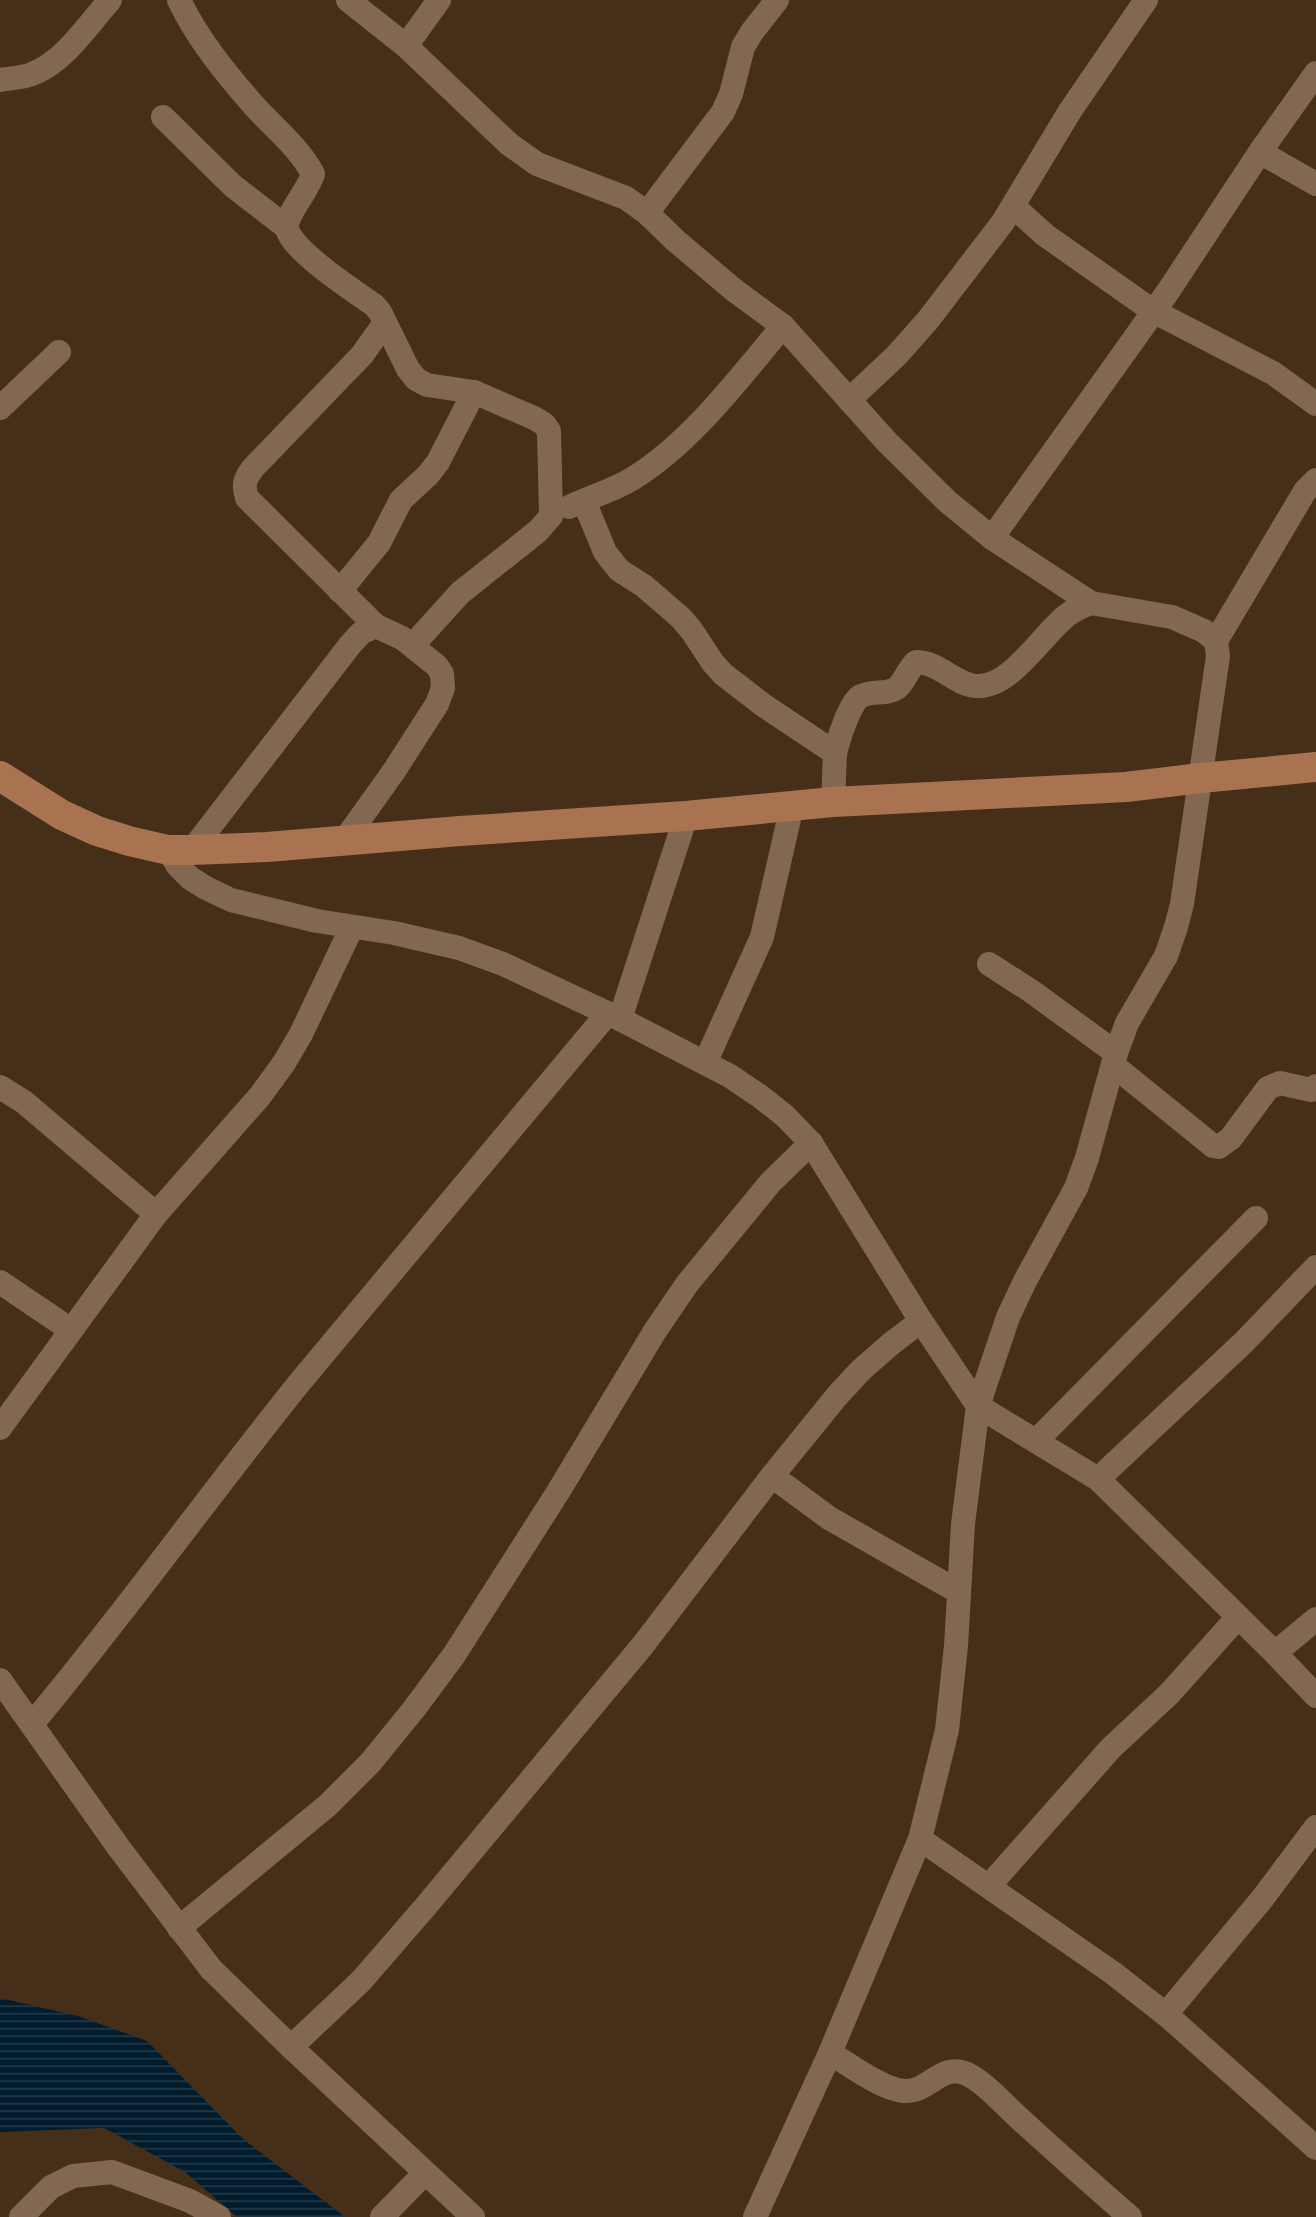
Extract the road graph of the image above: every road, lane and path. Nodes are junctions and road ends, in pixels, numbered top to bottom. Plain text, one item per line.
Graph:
1 (110, 0) edge
2 (179, 0) edge
3 (348, 0) edge
4 (439, 0) edge
5 (777, 0) edge
6 (1146, 0) edge
7 (406, 46) junction
8 (1316, 73) edge
9 (0, 80) edge
10 (163, 117) dead end
11 (1260, 152) junction
12 (1316, 184) edge
13 (1014, 207) junction
14 (647, 213) junction
15 (286, 227) junction
16 (1153, 311) junction
17 (384, 324) junction
18 (783, 326) junction
19 (59, 352) dead end
20 (474, 392) junction
21 (849, 400) junction
22 (1316, 404) edge
23 (0, 408) edge
24 (1316, 480) edge
25 (584, 501) junction
26 (551, 516) junction
27 (992, 538) junction
28 (340, 591) junction
29 (1091, 603) junction
30 (376, 626) junction
31 (1216, 641) junction
32 (413, 645) junction
33 (835, 753) junction
34 (1316, 767) edge
35 (0, 776) edge
36 (1201, 778) junction
37 (833, 802) junction
38 (792, 806) junction
39 (686, 816) junction
40 (344, 841) junction
41 (180, 850) junction
42 (352, 927) junction
43 (989, 964) dead end
44 (614, 1016) junction
45 (1115, 1059) junction
46 (705, 1063) junction
47 (1316, 1086) edge
48 (0, 1087) edge
49 (811, 1143) junction
50 (156, 1214) junction
51 (1256, 1218) dead end
52 (1316, 1267) edge
53 (0, 1282) edge
54 (921, 1322) junction
55 (71, 1330) junction
56 (978, 1406) junction
57 (0, 1428) edge
58 (1036, 1441) junction
59 (772, 1476) junction
60 (1098, 1479) junction
61 (959, 1592) junction
62 (1238, 1617) junction
63 (1316, 1619) edge
64 (1275, 1653) junction
65 (0, 1680) edge
66 (1316, 1696) edge
67 (32, 1724) junction
68 (1316, 1827) edge
69 (920, 1839) junction
70 (989, 1886) junction
71 (179, 1928) junction
72 (1166, 2014) junction
73 (291, 2048) junction
74 (830, 2054) junction
75 (1316, 2148) edge
76 (425, 2173) junction
77 (21, 2217) edge
78 (219, 2217) edge
79 (382, 2217) edge
80 (473, 2217) edge
81 (755, 2217) edge
82 (1130, 2217) edge

1 - 9 street
2 - 15 street
3 - 7 street
4 - 7 street
5 - 14 street
6 - 13 street
7 - 14 street
8 - 11 street
10 - 15 street
11 - 12 street
11 - 16 street
13 - 16 street
13 - 21 street
14 - 18 street
15 - 17 street
16 - 22 street
16 - 27 street
17 - 20 street
17 - 28 street
18 - 21 street
18 - 25 street
19 - 23 street
20 - 26 street
20 - 28 street
21 - 27 street
24 - 31 street
25 - 26 street
25 - 33 street
26 - 32 street
27 - 29 street
28 - 30 street
29 - 31 street
29 - 33 street
30 - 32 street
30 - 41 street
31 - 36 street
32 - 40 street
33 - 37 street
34 - 36 main road
35 - 41 main road
36 - 37 main road
36 - 45 street
37 - 38 main road
38 - 39 main road
38 - 46 street
39 - 40 main road
39 - 44 street
40 - 41 main road
41 - 42 street
42 - 44 street
42 - 50 street
43 - 45 street
44 - 46 street
44 - 67 street
45 - 47 street
45 - 56 street
46 - 49 street
48 - 50 street
49 - 54 street
49 - 71 street
50 - 55 street
51 - 58 street
52 - 60 street
53 - 55 street
54 - 56 street
54 - 59 street
55 - 57 street
56 - 58 street
56 - 61 street
58 - 60 street
59 - 61 street
59 - 73 street
60 - 62 street
61 - 69 street
62 - 64 street
62 - 70 street
63 - 64 street
64 - 66 street
65 - 67 street
67 - 71 street
68 - 72 street
69 - 70 street
69 - 74 street
70 - 72 street
71 - 73 street
72 - 75 street
73 - 76 street
74 - 81 street
74 - 82 street
76 - 79 street
76 - 80 street
77 - 78 street

